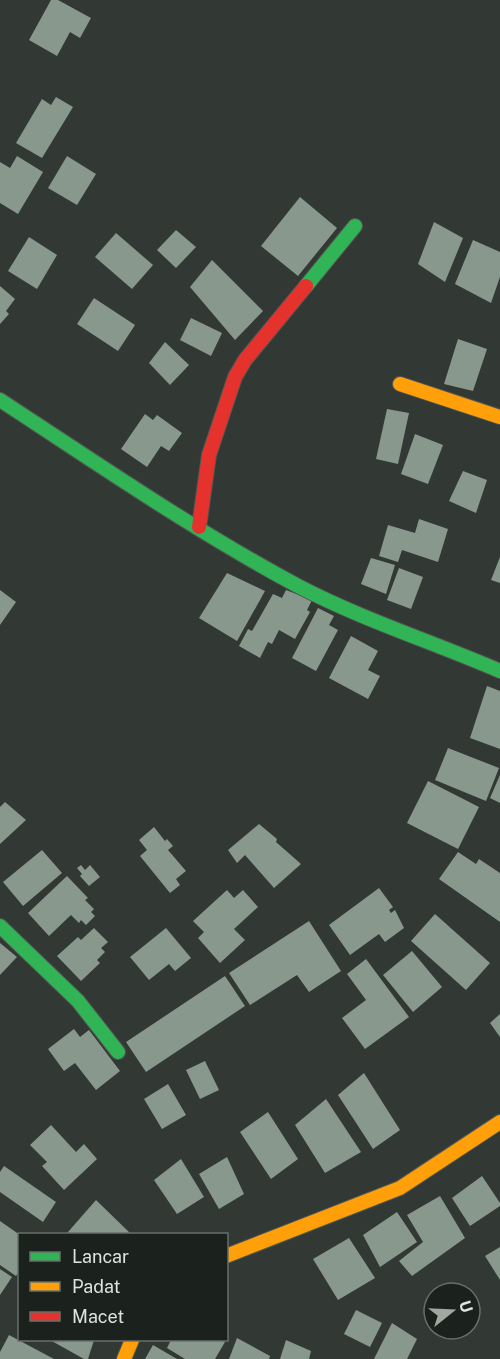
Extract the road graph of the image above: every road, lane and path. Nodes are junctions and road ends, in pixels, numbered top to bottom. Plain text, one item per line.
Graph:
1 (355, 226) dead end
2 (400, 384) dead end
3 (0, 400) edge
4 (500, 417) edge
5 (199, 527) junction
6 (500, 671) edge
7 (0, 926) edge
8 (118, 1052) dead end
9 (500, 1122) edge
10 (228, 1255) edge
11 (132, 1341) edge
12 (124, 1359) edge

1 - 5 main road
2 - 4 main road
3 - 5 main road
5 - 6 main road
7 - 8 main road
9 - 10 main road
11 - 12 main road

